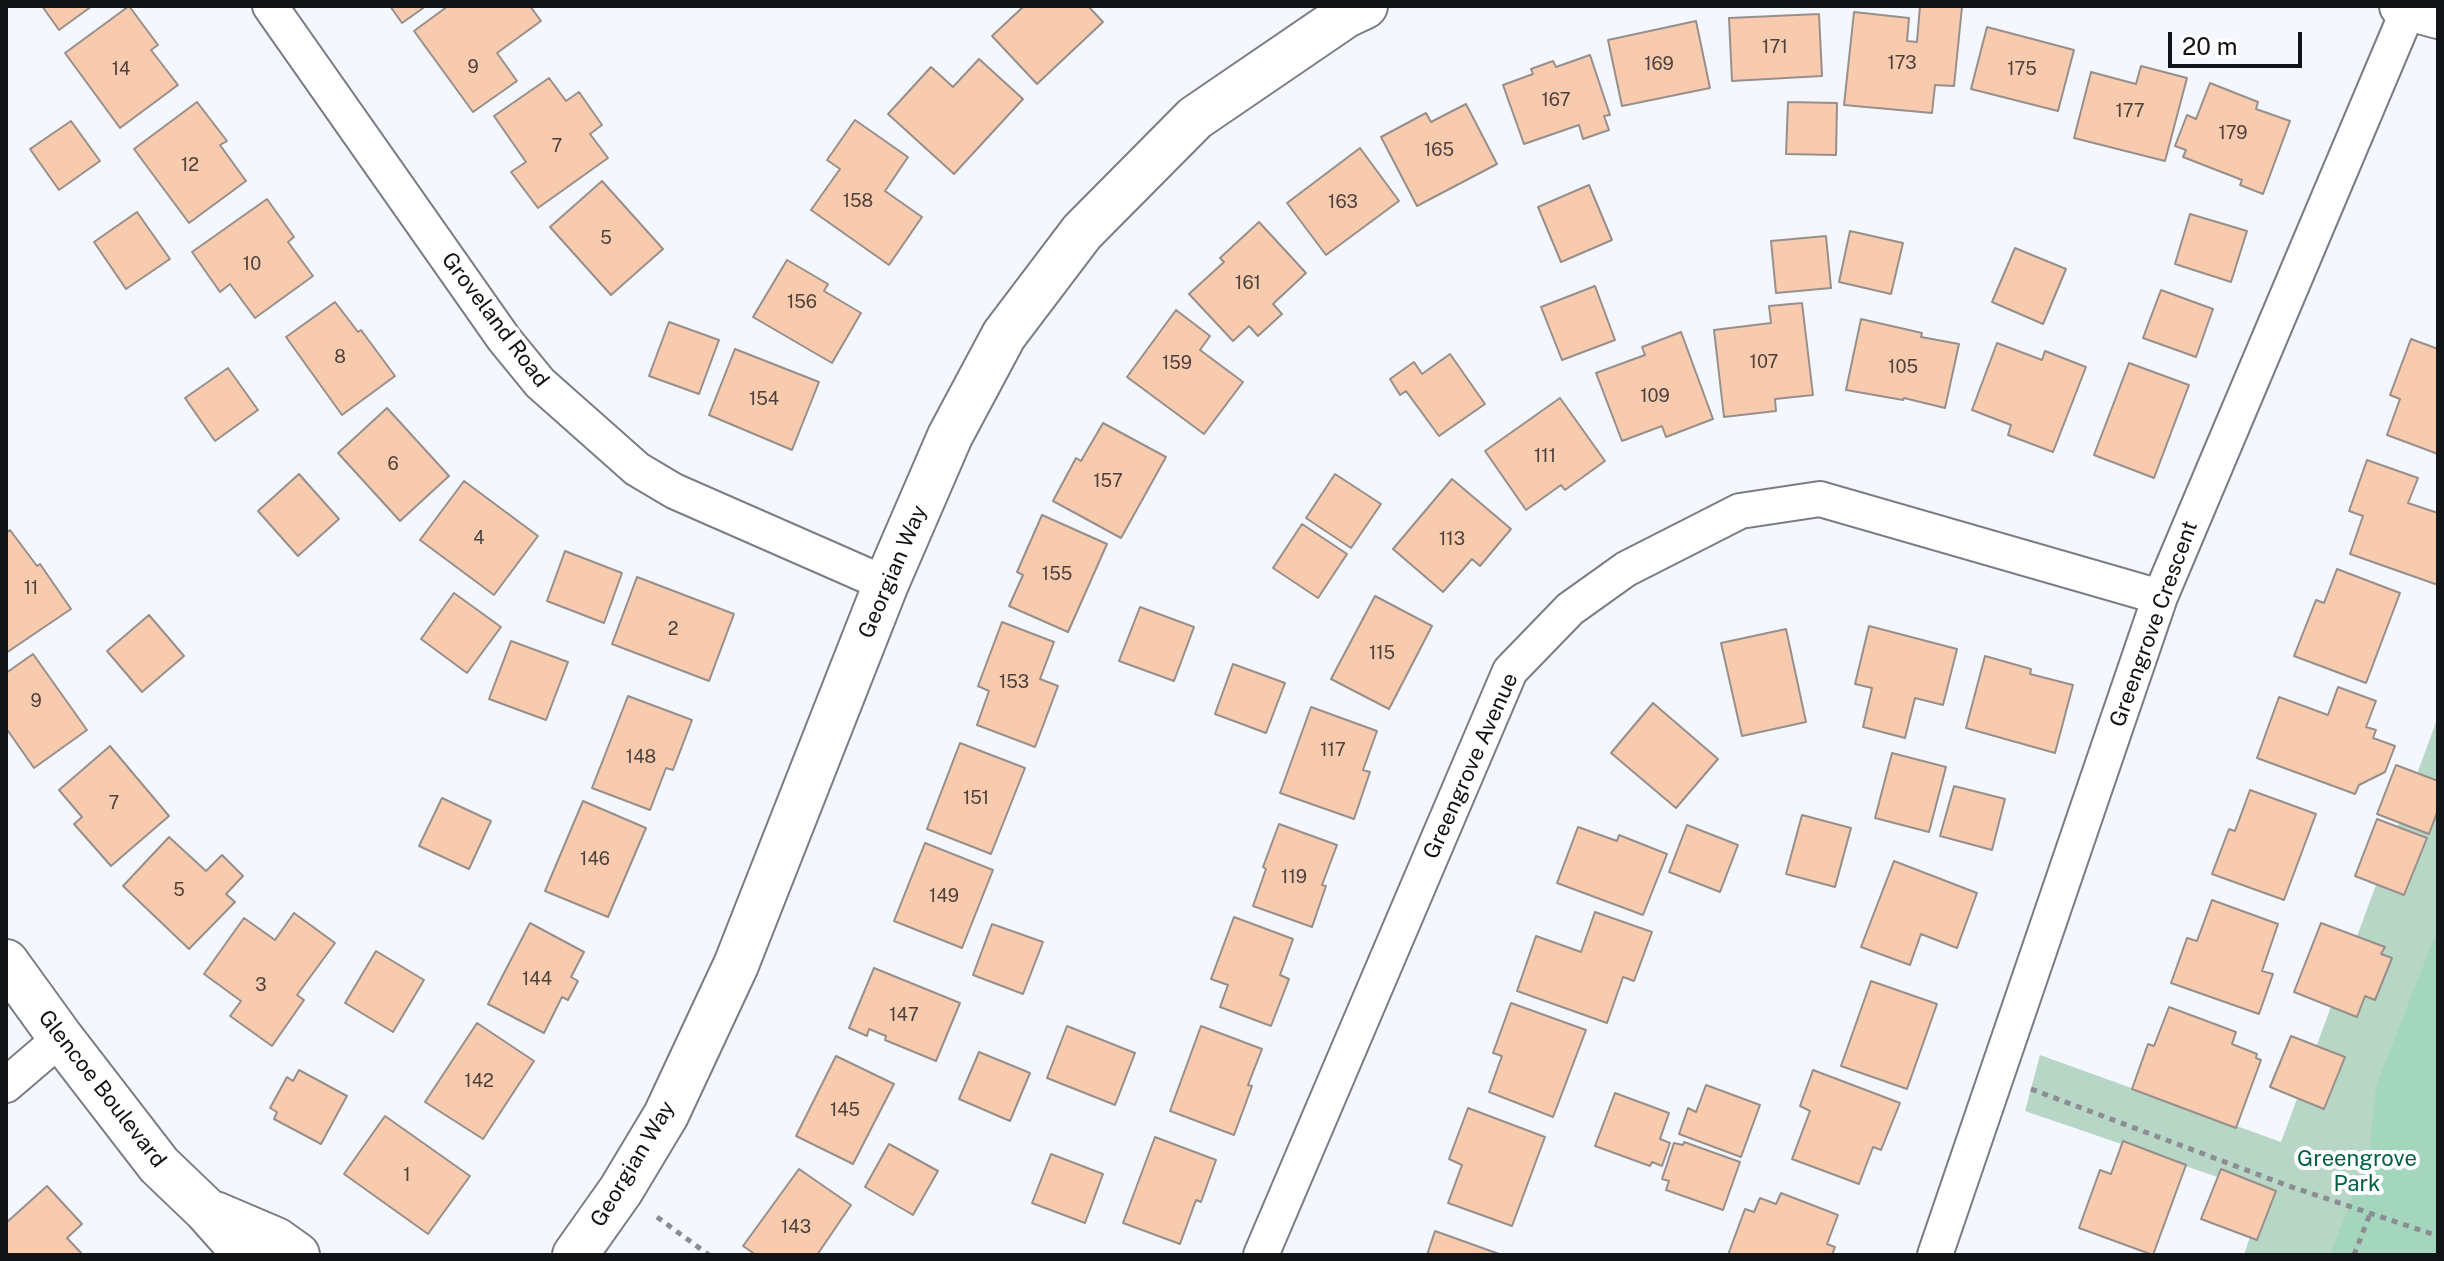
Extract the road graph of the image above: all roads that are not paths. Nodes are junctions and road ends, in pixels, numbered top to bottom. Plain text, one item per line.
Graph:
1 (270, 6) edge
2 (1365, 6) edge
3 (2416, 10) edge
4 (886, 584) junction
5 (2160, 597) junction
6 (6, 962) edge
7 (61, 1038) junction
8 (6, 1085) edge
9 (206, 1210) junction
10 (246, 1255) edge
11 (297, 1255) edge
12 (575, 1255) edge
13 (1261, 1255) edge
14 (1935, 1255) edge

1 - 4 street, Groveland Road
2 - 4 street, Georgian Way
3 - 5 street, Greengrove Crescent
4 - 12 street, Georgian Way
5 - 13 street, Greengrove Avenue
5 - 14 street, Greengrove Crescent
6 - 7 street, Glencoe Boulevard
7 - 8 street
7 - 9 street, Glencoe Boulevard
9 - 10 street, Glencoe Boulevard
9 - 11 street, Glencoe Boulevard

